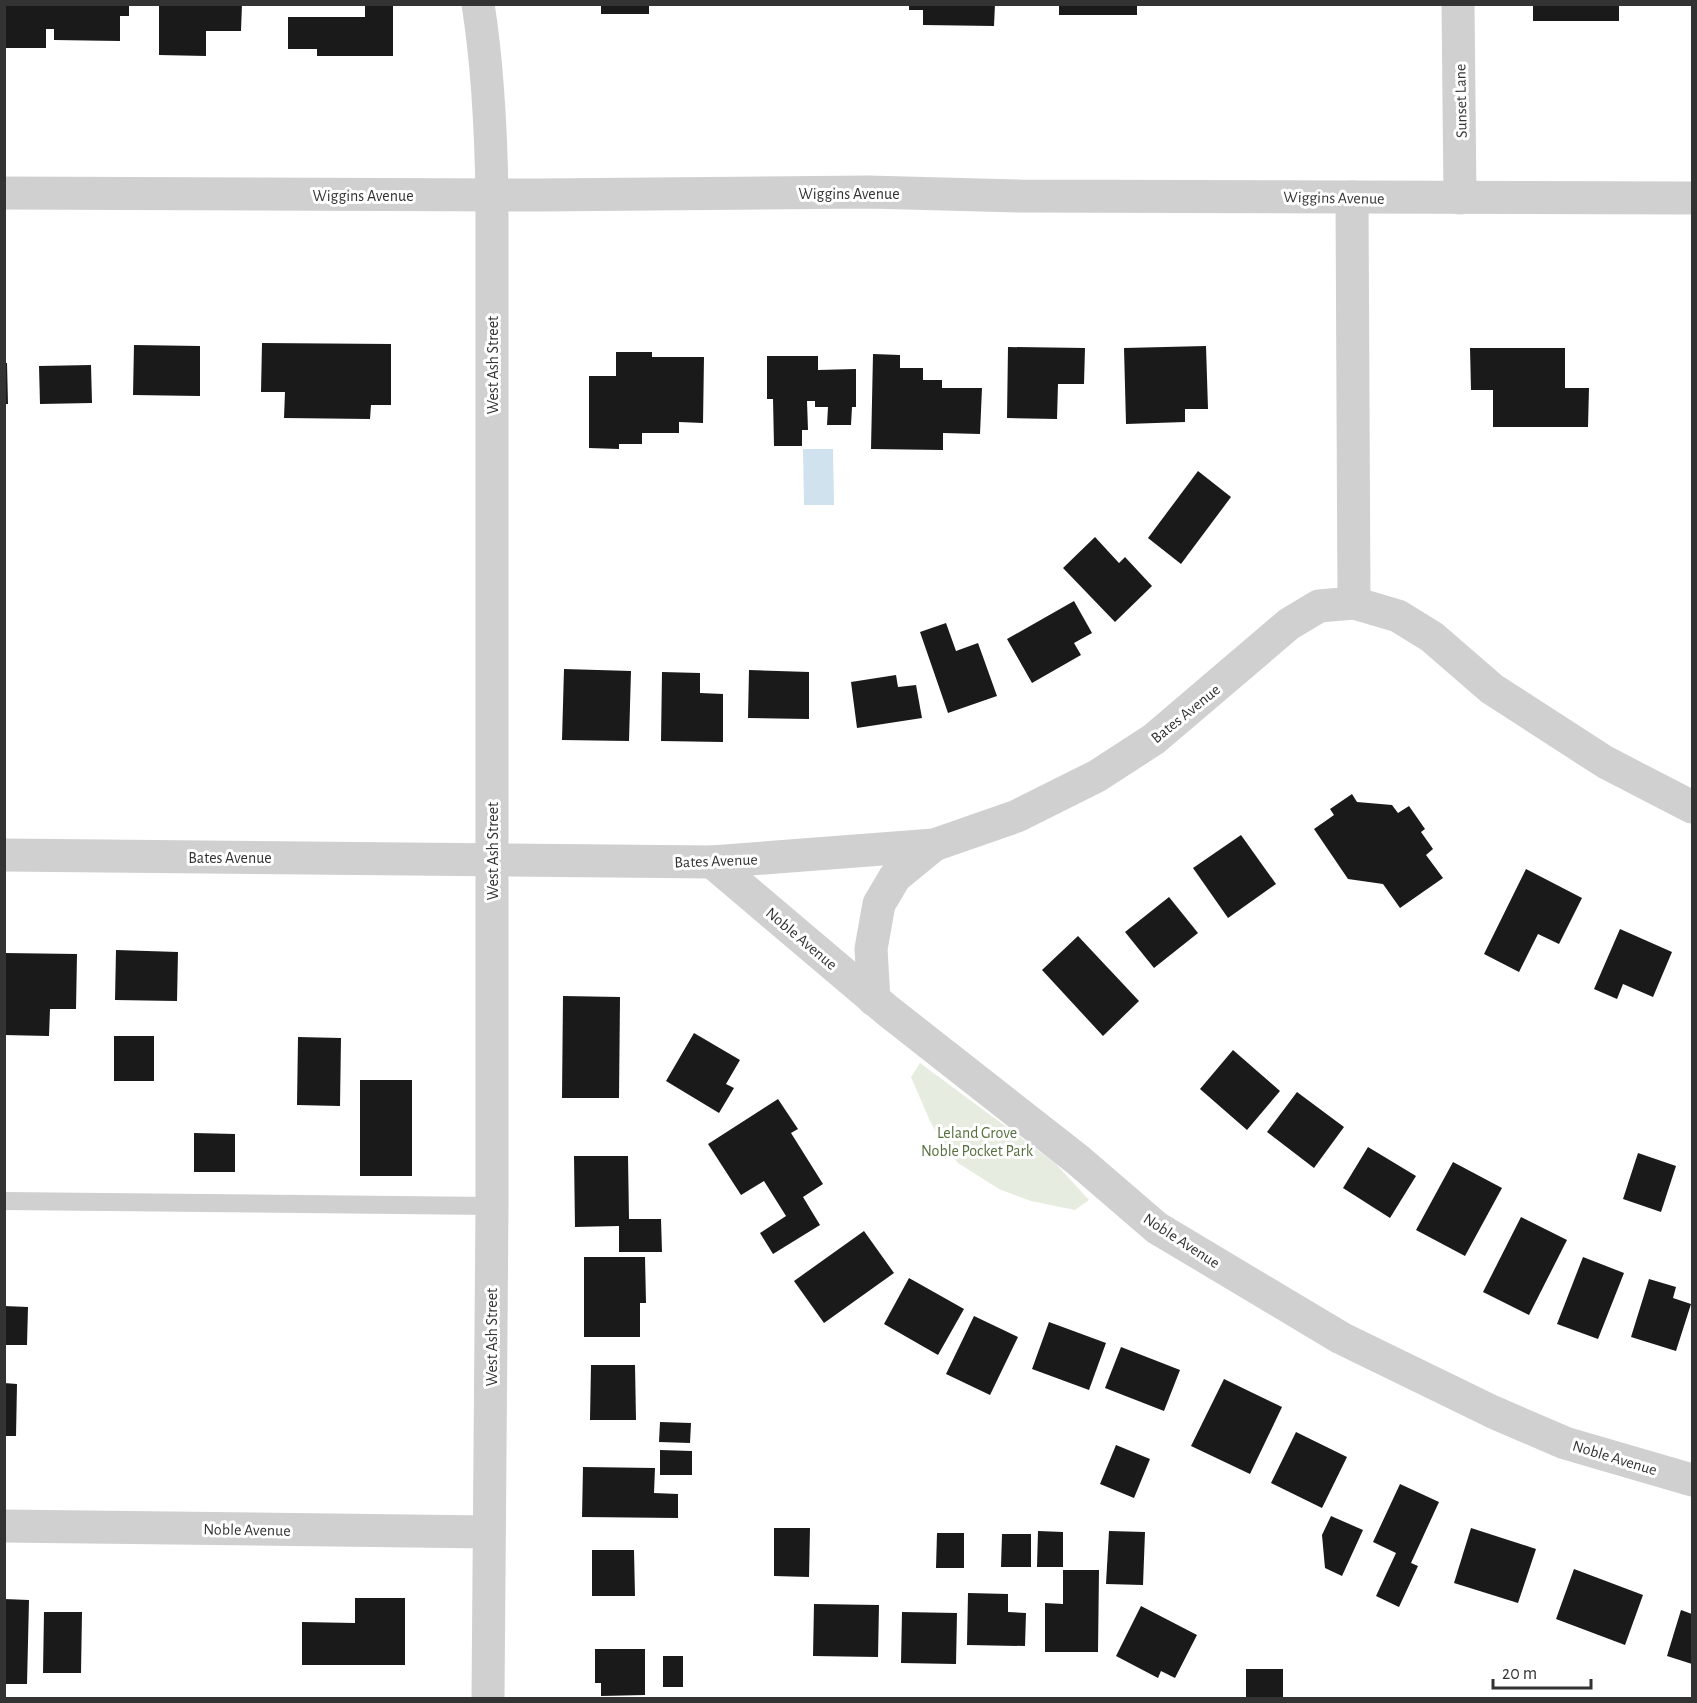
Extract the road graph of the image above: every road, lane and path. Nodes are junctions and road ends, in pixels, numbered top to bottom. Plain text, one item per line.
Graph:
1 (478, 4) edge
2 (1458, 4) edge
3 (4, 193) edge
4 (492, 195) junction
5 (1352, 197) junction
6 (1460, 198) junction
7 (1692, 198) edge
8 (1354, 603) junction
9 (1692, 807) edge
10 (934, 845) junction
11 (4, 855) edge
12 (492, 859) junction
13 (712, 862) junction
14 (874, 1000) junction
15 (4, 1201) edge
16 (492, 1206) junction
17 (1692, 1480) edge
18 (4, 1526) edge
19 (489, 1532) junction
20 (488, 1698) edge

1 - 4 street, West Ash Street
2 - 6 street, Sunset Lane
3 - 4 street, Wiggins Avenue
4 - 5 street, Wiggins Avenue
4 - 12 street, West Ash Street
5 - 6 street, Wiggins Avenue
5 - 8 street
6 - 7 street, Wiggins Avenue
8 - 9 street, Bates Avenue
8 - 10 street, Bates Avenue
10 - 13 street, Bates Avenue
10 - 14 street
11 - 12 street, Bates Avenue
12 - 13 street, Bates Avenue
12 - 16 street, West Ash Street
13 - 14 street, Noble Avenue
14 - 17 street, Noble Avenue
15 - 16 lane
16 - 19 street, West Ash Street
18 - 19 street, Noble Avenue
19 - 20 street, West Ash Street

